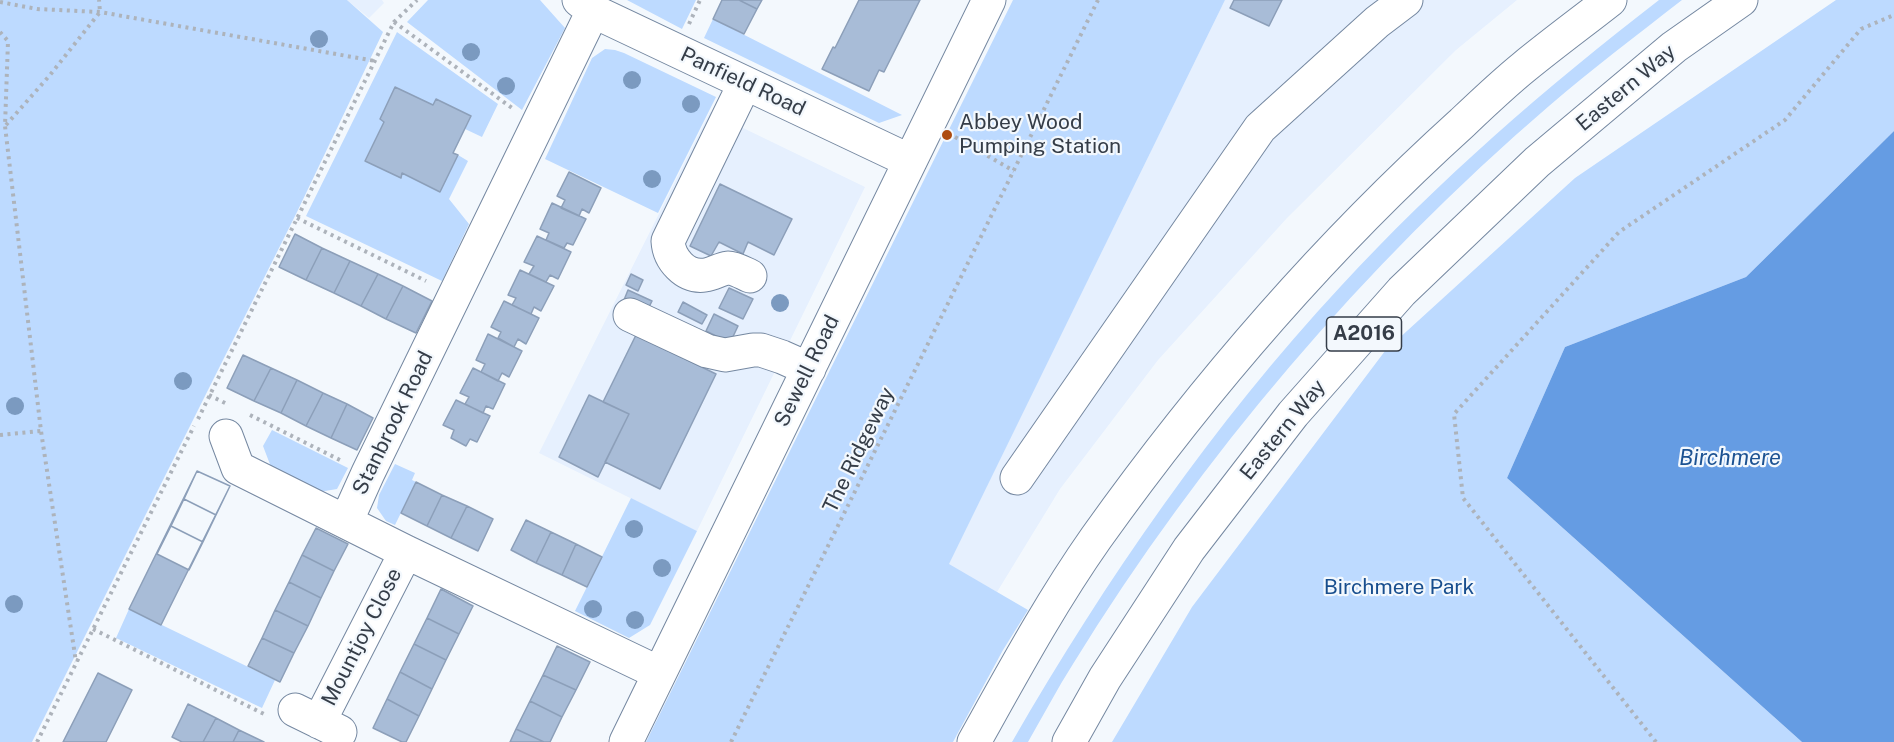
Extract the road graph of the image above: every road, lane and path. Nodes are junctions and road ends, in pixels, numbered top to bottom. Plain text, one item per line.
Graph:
1 (99, 0) edge
2 (417, 0) edge
3 (989, 0) edge
4 (1098, 0) edge
5 (1406, 0) edge
6 (1610, 0) edge
7 (1741, 0) edge
8 (0, 2) edge
9 (586, 6) edge
10 (100, 12) junction
11 (1894, 15) edge
12 (394, 22) junction
13 (0, 32) edge
14 (375, 61) junction
15 (745, 83) junction
16 (536, 125) junction
17 (5, 126) junction
18 (962, 140) dead end
19 (910, 161) junction
20 (1014, 171) junction
21 (297, 218) junction
22 (750, 276) dead end
23 (455, 296) junction
24 (630, 315) dead end
25 (808, 369) junction
26 (209, 395) junction
27 (232, 417) junction
28 (40, 431) junction
29 (0, 435) edge
30 (368, 473) junction
31 (1017, 478) dead end
32 (346, 522) junction
33 (406, 552) junction
34 (93, 629) junction
35 (76, 662) junction
36 (659, 674) junction
37 (306, 720) joint
38 (37, 742) edge
39 (626, 742) edge
40 (731, 742) edge
41 (974, 742) edge
42 (1069, 742) edge
43 (1656, 742) edge

1 - 10 path
2 - 12 path
3 - 19 street, Sewell Road
4 - 20 path, The Ridgeway
5 - 31 street
6 - 41 street
7 - 42 street, Eastern Way / A2016
8 - 10 path
9 - 15 street, Panfield Road
9 - 16 street, Stanbrook Road
10 - 14 path
10 - 17 path
11 - 43 path
12 - 14 path
12 - 16 path
13 - 17 path
14 - 21 path
15 - 19 street, Panfield Road
15 - 22 street
16 - 23 street, Stanbrook Road
17 - 28 path
18 - 20 path
19 - 25 street, Sewell Road
20 - 40 path, The Ridgeway
21 - 23 path
21 - 26 path
23 - 30 street, Stanbrook Road
24 - 25 street
25 - 36 street, Sewell Road
26 - 27 path
26 - 34 path
27 - 30 path
27 - 32 street
28 - 29 path
28 - 35 path
30 - 32 street, Stanbrook Road
32 - 33 street, Stanbrook Road
33 - 36 street, Stanbrook Road
33 - 37 street, Mountjoy Close
34 - 35 path
34 - 37 path
35 - 38 path
36 - 39 street, Sewell Road

